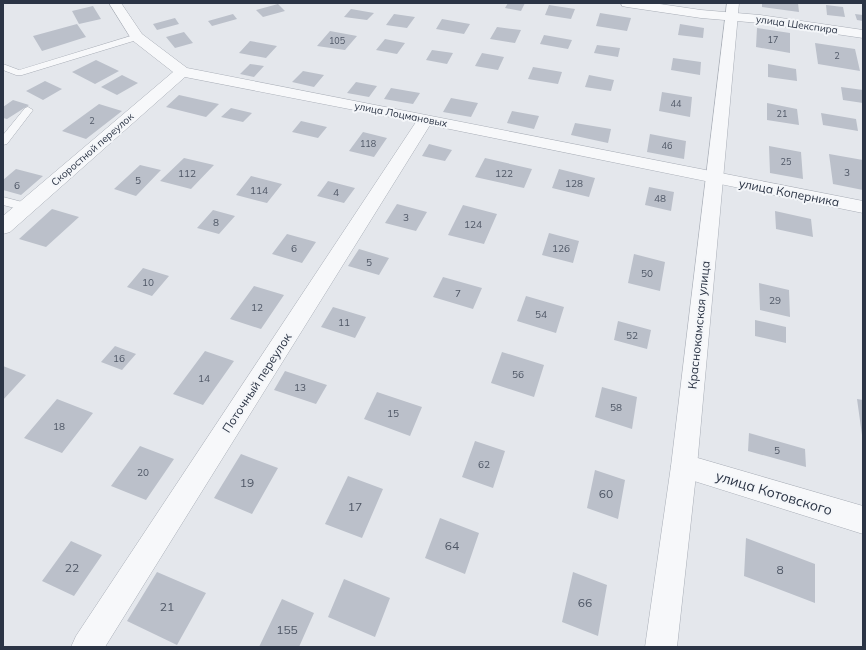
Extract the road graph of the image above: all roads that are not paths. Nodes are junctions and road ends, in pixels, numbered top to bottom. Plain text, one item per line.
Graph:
1 (115, 3) edge
2 (627, 3) edge
3 (733, 10) edge
4 (863, 34) edge
5 (136, 37) junction
6 (3, 67) edge
7 (182, 72) junction
8 (28, 110) dead end
9 (426, 119) junction
10 (3, 142) edge
11 (715, 178) junction
12 (3, 201) edge
13 (26, 206) junction
14 (863, 207) edge
15 (3, 228) edge
16 (684, 466) junction
17 (863, 520) edge
18 (87, 647) edge
19 (661, 647) edge

1 - 5 street, улица Лоцмановых
2 - 3 street, улица Шекспира
3 - 4 street, улица Шекспира
3 - 11 street, Краснокамская улица
5 - 6 lane
5 - 7 street, улица Лоцмановых
7 - 9 street, улица Лоцмановых
7 - 13 street, Скоростной переулок
8 - 10 lane
9 - 11 street, улица Лоцмановых
9 - 18 street, Поточный переулок
11 - 14 street, улица Коперника
11 - 16 street, Краснокамская улица
12 - 13 lane
13 - 15 street, Скоростной переулок
16 - 17 street, улица Котовского
16 - 19 street, Краснокамская улица

